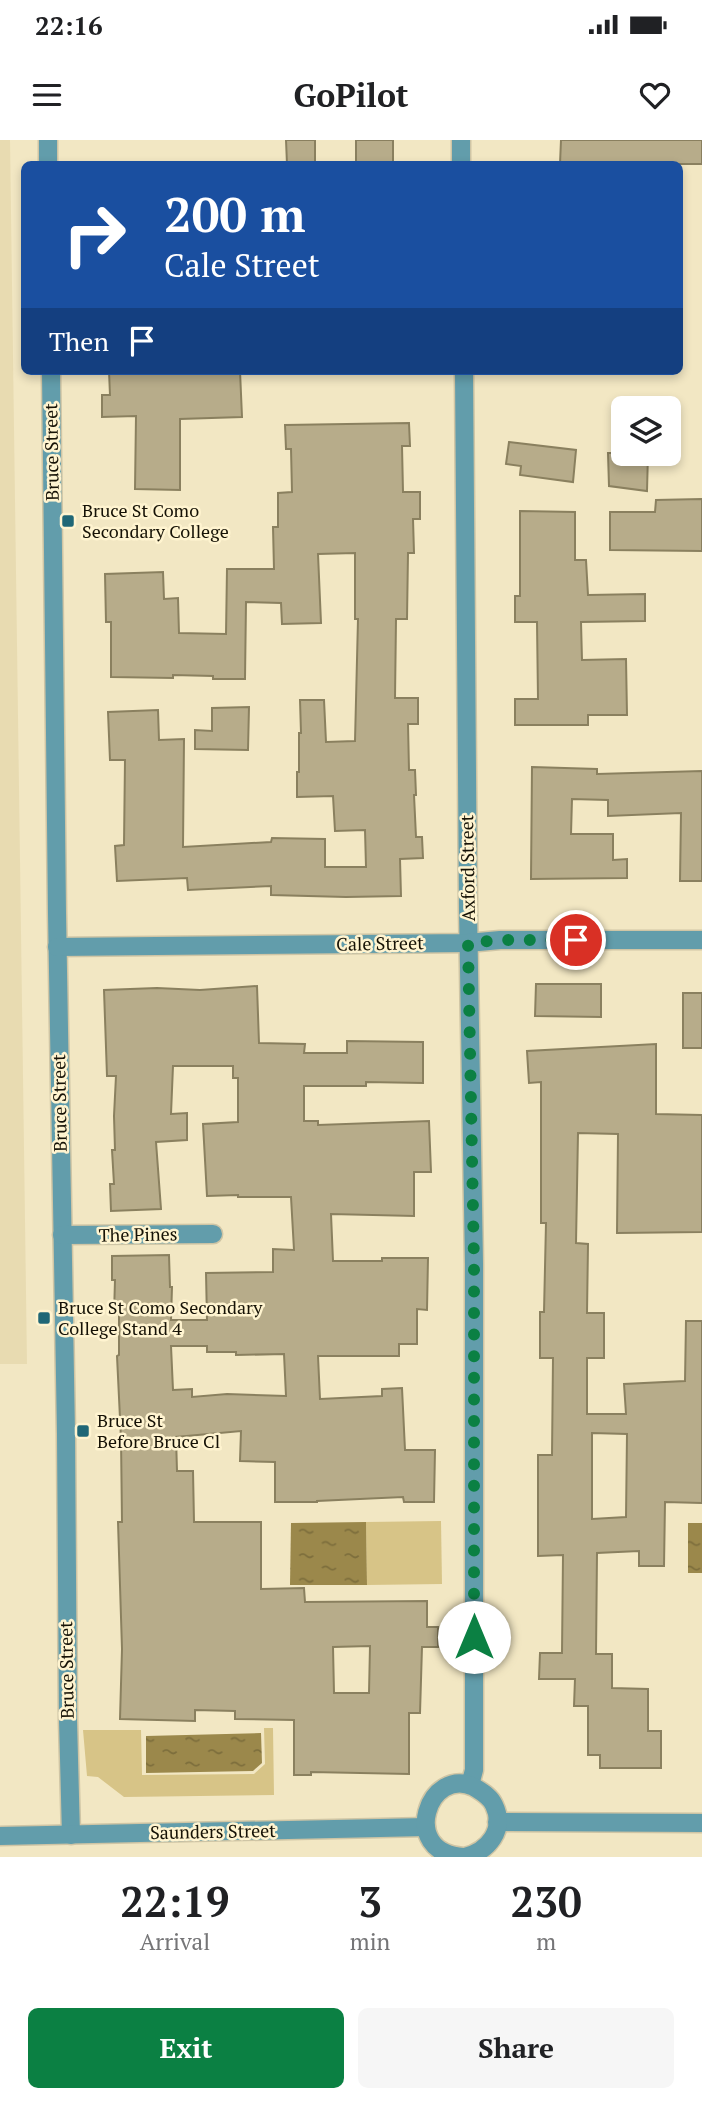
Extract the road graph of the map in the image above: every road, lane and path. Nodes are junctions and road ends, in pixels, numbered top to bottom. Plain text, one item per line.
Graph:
1 (48, 140) edge
2 (461, 140) edge
3 (48, 161) edge
4 (461, 161) edge
5 (51, 375) edge
6 (464, 375) edge
7 (702, 940) edge
8 (468, 943) junction
9 (57, 947) junction
10 (213, 1234) dead end
11 (62, 1236) junction
12 (470, 1785) junction
13 (497, 1822) junction
14 (702, 1823) edge
15 (426, 1827) junction
16 (71, 1835) junction
17 (0, 1836) edge
18 (457, 1857) edge
19 (464, 1857) edge

1 - 3 street
2 - 4 street
5 - 9 street, Bruce Street
6 - 8 street, Axford Street
7 - 8 street, Cale Street
8 - 9 street, Cale Street
8 - 12 street, Axford Street
9 - 11 street, Bruce Street
10 - 11 street, The Pines
11 - 16 street, Bruce Street
12 - 13 street
12 - 15 street
13 - 14 street
13 - 19 street
15 - 16 street, Saunders Street
15 - 18 street
16 - 17 street, Saunders Street
18 - 19 street

